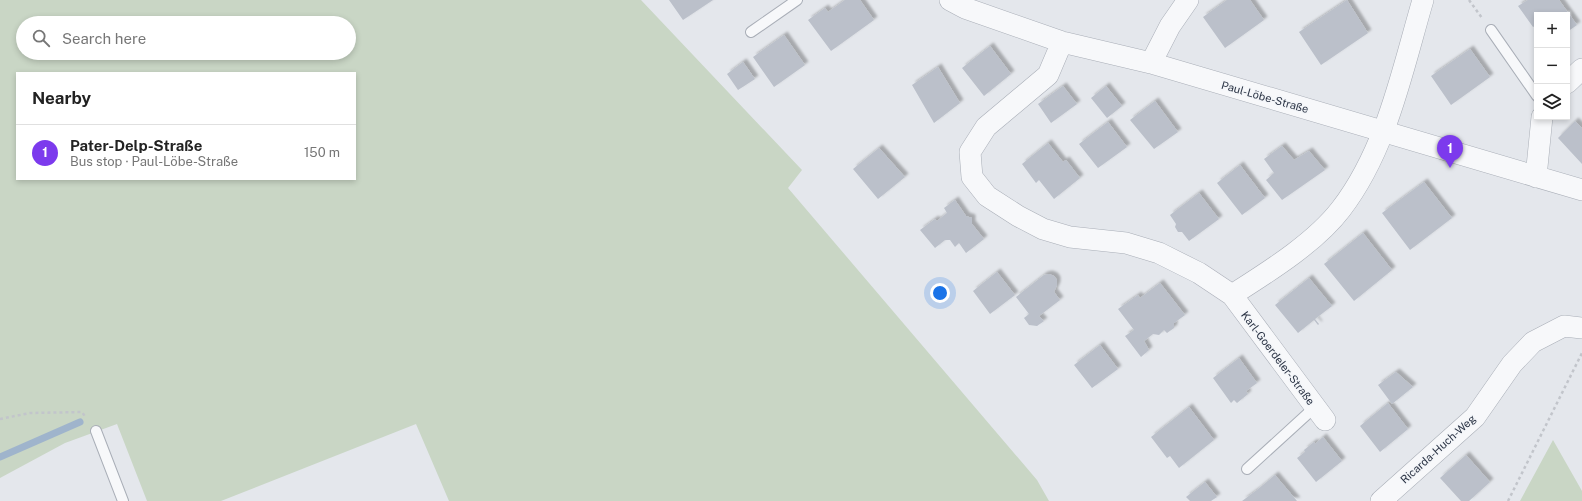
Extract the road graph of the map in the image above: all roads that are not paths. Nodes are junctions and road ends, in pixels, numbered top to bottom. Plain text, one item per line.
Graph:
1 (797, 0) edge
2 (950, 0) edge
3 (1188, 0) edge
4 (1422, 0) edge
5 (1491, 30) road end
6 (751, 32) dead end
7 (1062, 42) junction
8 (1151, 63) junction
9 (1582, 69) edge
10 (1570, 80) edge
11 (1534, 92) edge
12 (1542, 120) edge
13 (1384, 132) junction
14 (1536, 177) junction
15 (1582, 190) edge
16 (1232, 295) junction
17 (1582, 328) edge
18 (1320, 414) joint
19 (96, 431) road end
20 (1247, 469) dead end
21 (123, 501) edge
22 (1381, 501) edge

1 - 6 lane
2 - 7 street, Paul-Löbe-Straße
3 - 8 street
4 - 13 street
5 - 11 lane
7 - 8 street, Paul-Löbe-Straße
7 - 16 street, Karl-Goerdeler-Straße
8 - 13 street, Paul-Löbe-Straße
9 - 10 street
12 - 14 street
13 - 14 street, Paul-Löbe-Straße
13 - 16 street
14 - 15 street, Paul-Löbe-Straße
16 - 18 street, Karl-Goerdeler-Straße
17 - 22 street, Ricarda-Huch-Weg
18 - 20 lane
19 - 21 lane

